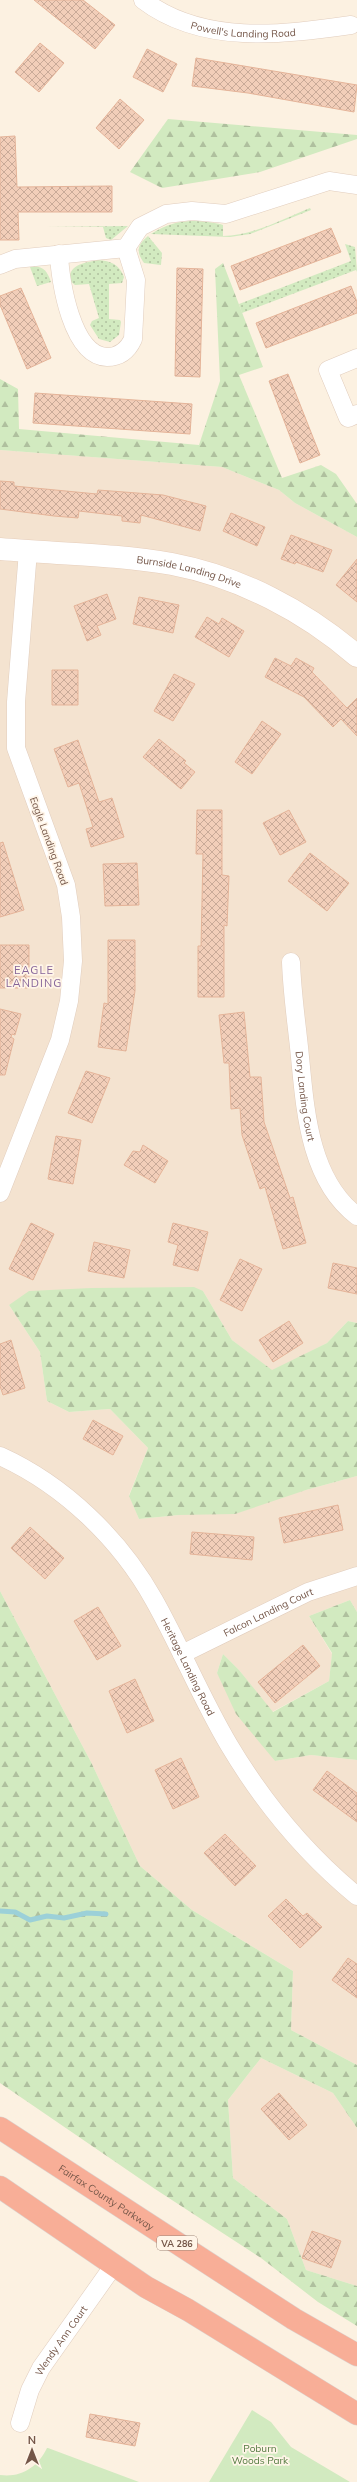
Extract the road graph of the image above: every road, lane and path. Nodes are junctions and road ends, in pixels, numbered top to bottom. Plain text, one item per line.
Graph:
1 (143, 0) edge
2 (352, 25) dead end
3 (348, 184) edge
4 (126, 248) junction
5 (59, 254) junction
6 (0, 265) edge
7 (357, 358) edge
8 (357, 414) edge
9 (0, 549) edge
10 (28, 551) junction
11 (357, 656) edge
12 (8, 748) edge
13 (290, 962) dead end
14 (1, 1188) edge
15 (357, 1216) edge
16 (0, 1456) edge
17 (357, 1576) edge
18 (182, 1654) junction
19 (357, 1896) edge
20 (0, 2128) edge
21 (0, 2187) edge
22 (114, 2265) junction
23 (357, 2355) edge
24 (357, 2414) edge
25 (20, 2423) dead end

1 - 2 street, Powell's Landing Road
3 - 4 street
4 - 5 street
4 - 5 street
5 - 6 street
7 - 8 street
9 - 10 street, Burnside Landing Drive
10 - 11 street, Burnside Landing Drive
10 - 12 street, Eagle Landing Road
12 - 14 street, Eagle Landing Road
13 - 15 street, Dory Landing Court
16 - 18 street, Heritage Landing Road
17 - 18 street, Falcon Landing Court
18 - 19 street, Heritage Landing Road
20 - 23 highway, Fairfax County Parkway / VA 286
21 - 22 highway
22 - 24 highway
22 - 25 street, Wendy Ann Court

